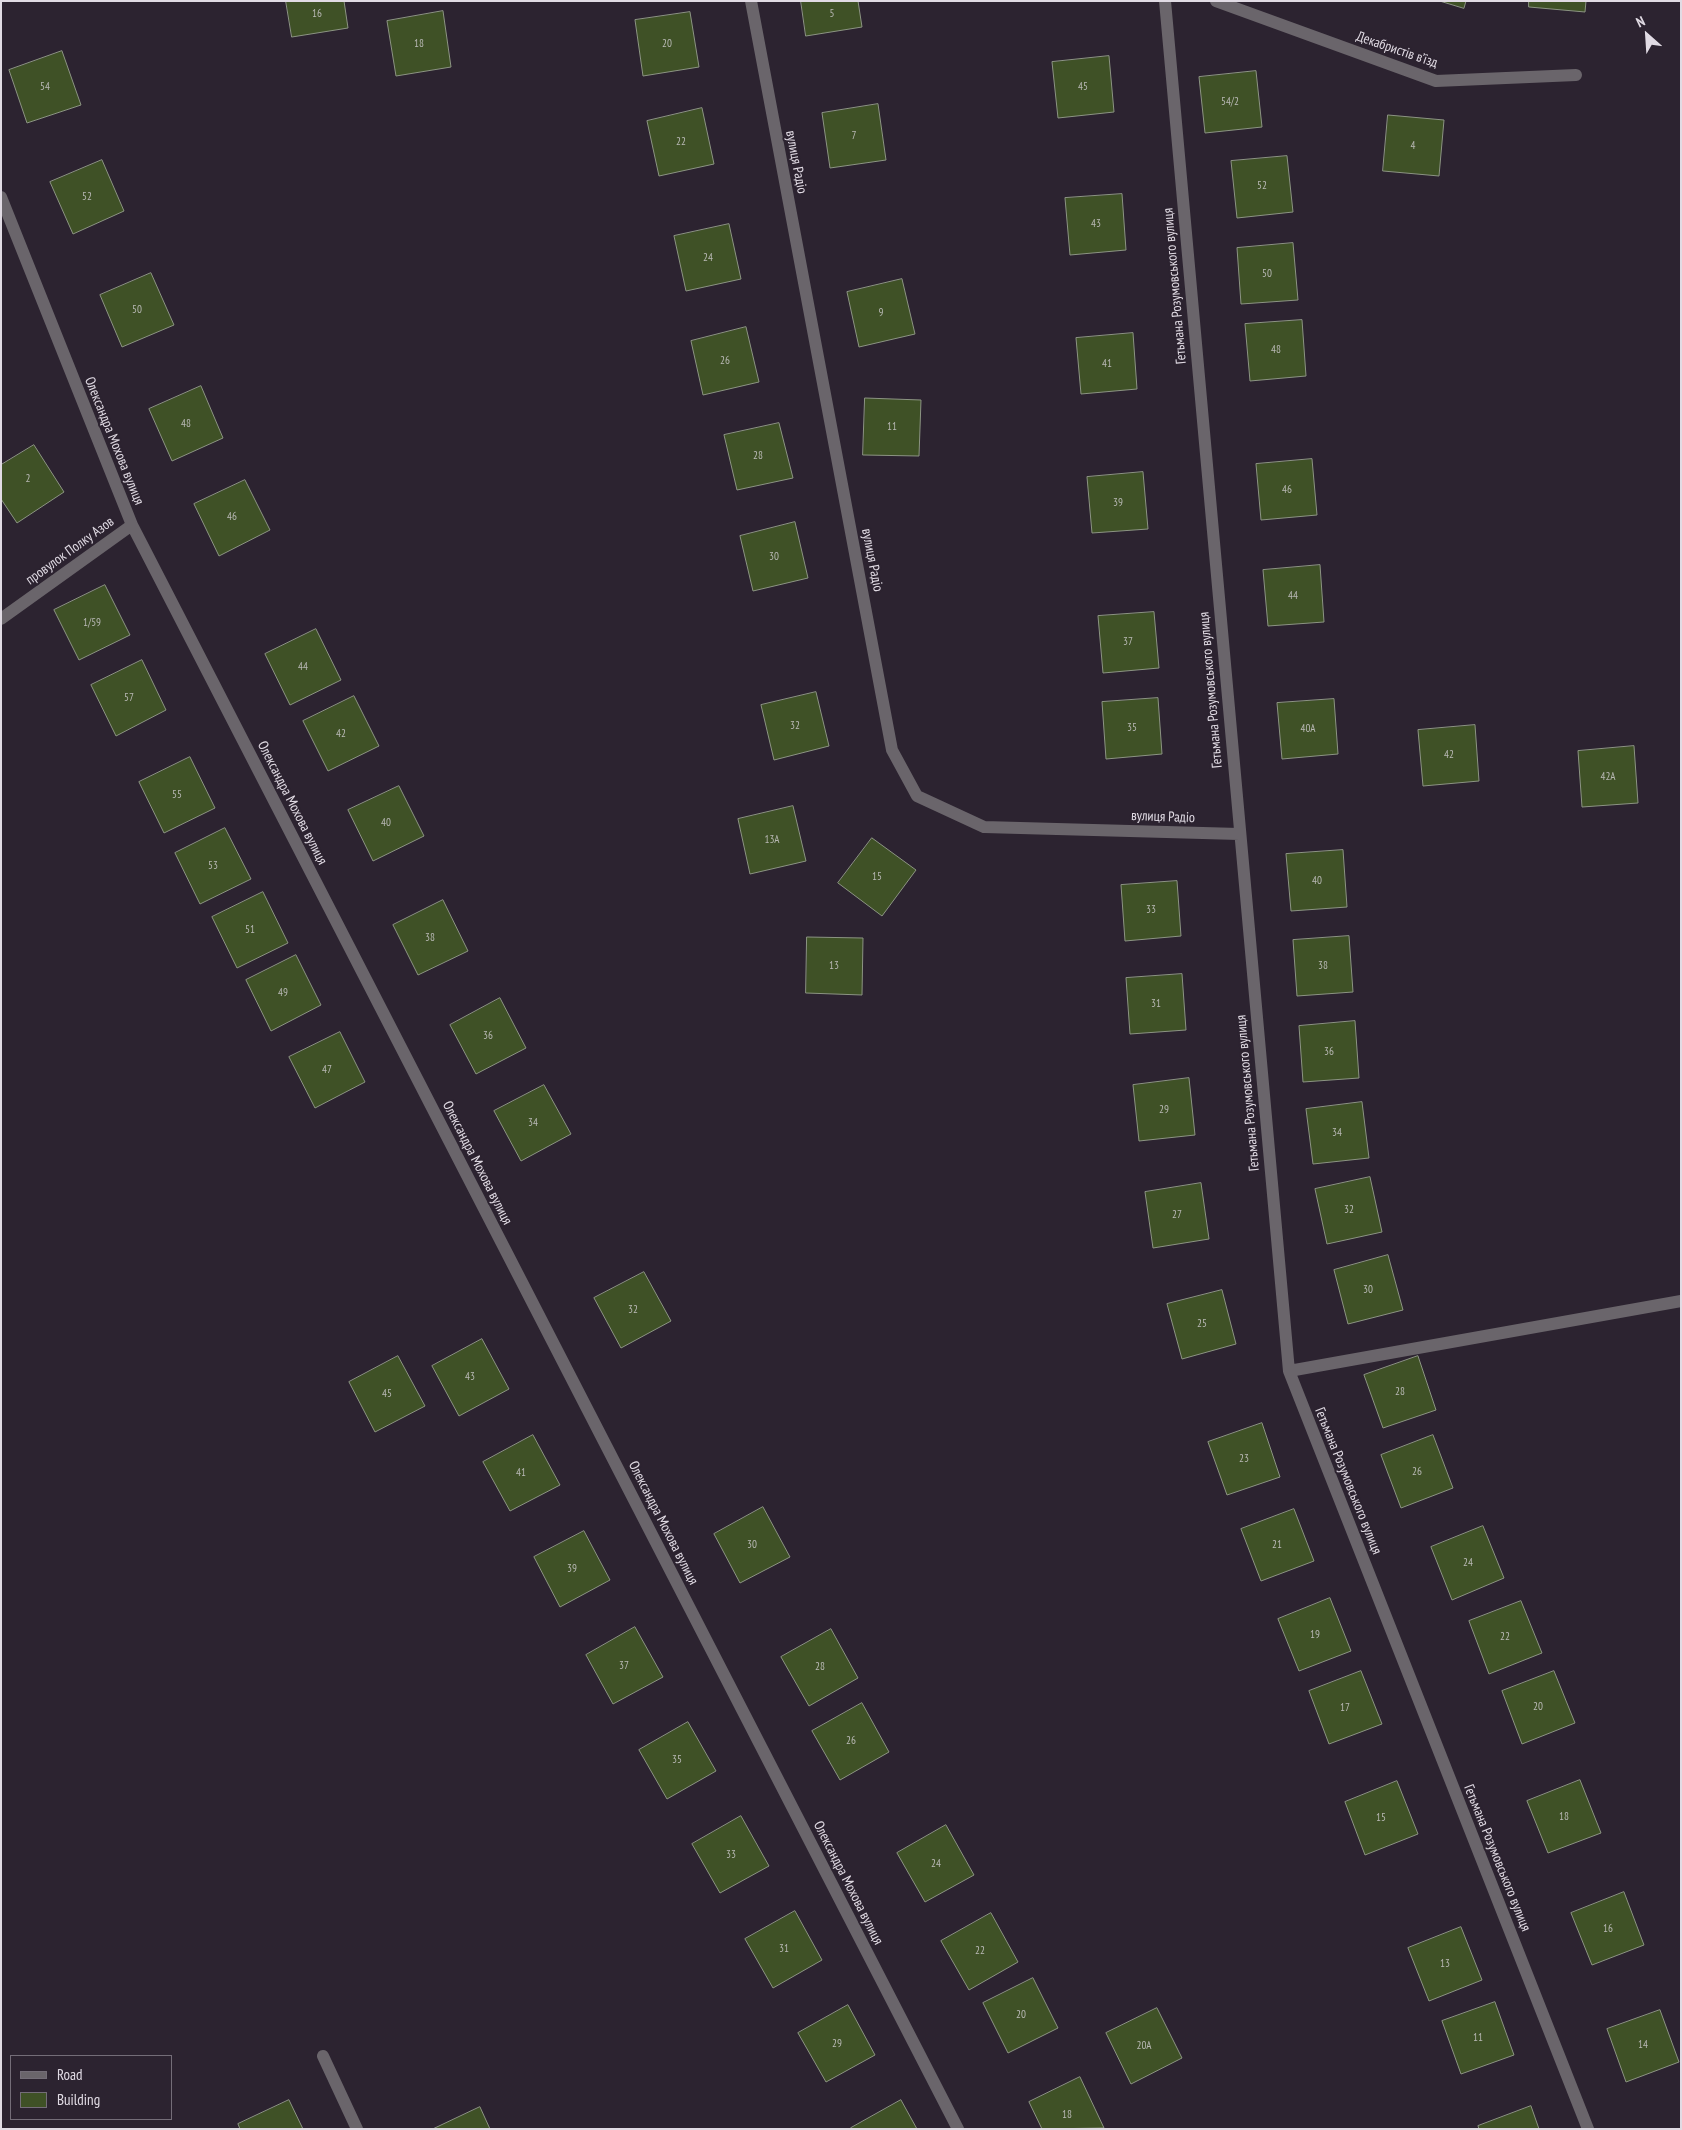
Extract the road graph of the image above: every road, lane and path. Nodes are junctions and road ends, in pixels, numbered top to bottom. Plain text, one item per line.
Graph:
1 (751, 1) edge
2 (1165, 1) edge
3 (1216, 1) edge
4 (1576, 76) dead end
5 (1, 197) edge
6 (132, 525) junction
7 (1, 619) edge
8 (1239, 834) junction
9 (1681, 1301) edge
10 (1289, 1371) junction
11 (323, 2056) dead end
12 (357, 2129) edge
13 (958, 2129) edge
14 (1588, 2129) edge

1 - 8 street, вулиця Радіо
2 - 8 street, Гетьмана Розумовського вулиця
3 - 4 street, Декабристів в’їзд
5 - 6 street, Олександра Мохова вулиця
6 - 7 street, провулок Полку Азов
6 - 13 street, Олександра Мохова вулиця
8 - 10 street, Гетьмана Розумовського вулиця
9 - 10 street
10 - 14 street, Гетьмана Розумовського вулиця
11 - 12 street

